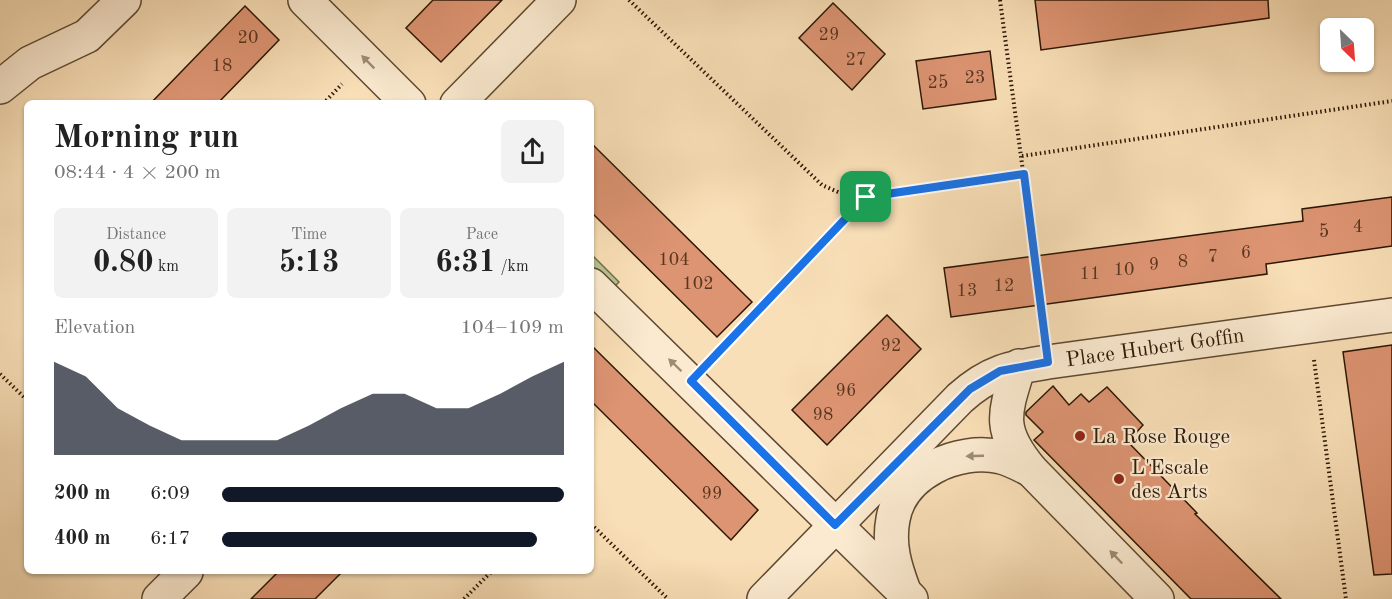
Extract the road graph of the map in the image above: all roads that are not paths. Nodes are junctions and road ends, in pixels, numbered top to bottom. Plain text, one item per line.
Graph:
1 (124, 0) edge
2 (305, 0) edge
3 (559, 0) edge
4 (0, 87) edge
5 (405, 100) edge
6 (461, 100) edge
7 (594, 288) edge
8 (1392, 315) edge
9 (1034, 364) junction
10 (1031, 470) junction
11 (835, 525) junction
12 (184, 574) edge
13 (908, 596) edge
14 (159, 599) edge
15 (764, 599) edge
16 (1157, 599) edge

1 - 4 street
5 -> 2 street
3 - 6 street
11 -> 7 street
8 - 9 street, Place Hubert Goffin
9 - 10 street
9 - 11 street, Place Hubert Goffin
10 -> 13 street
16 -> 10 street
11 - 13 street
11 - 15 street, Place Hubert Goffin
12 - 14 street

